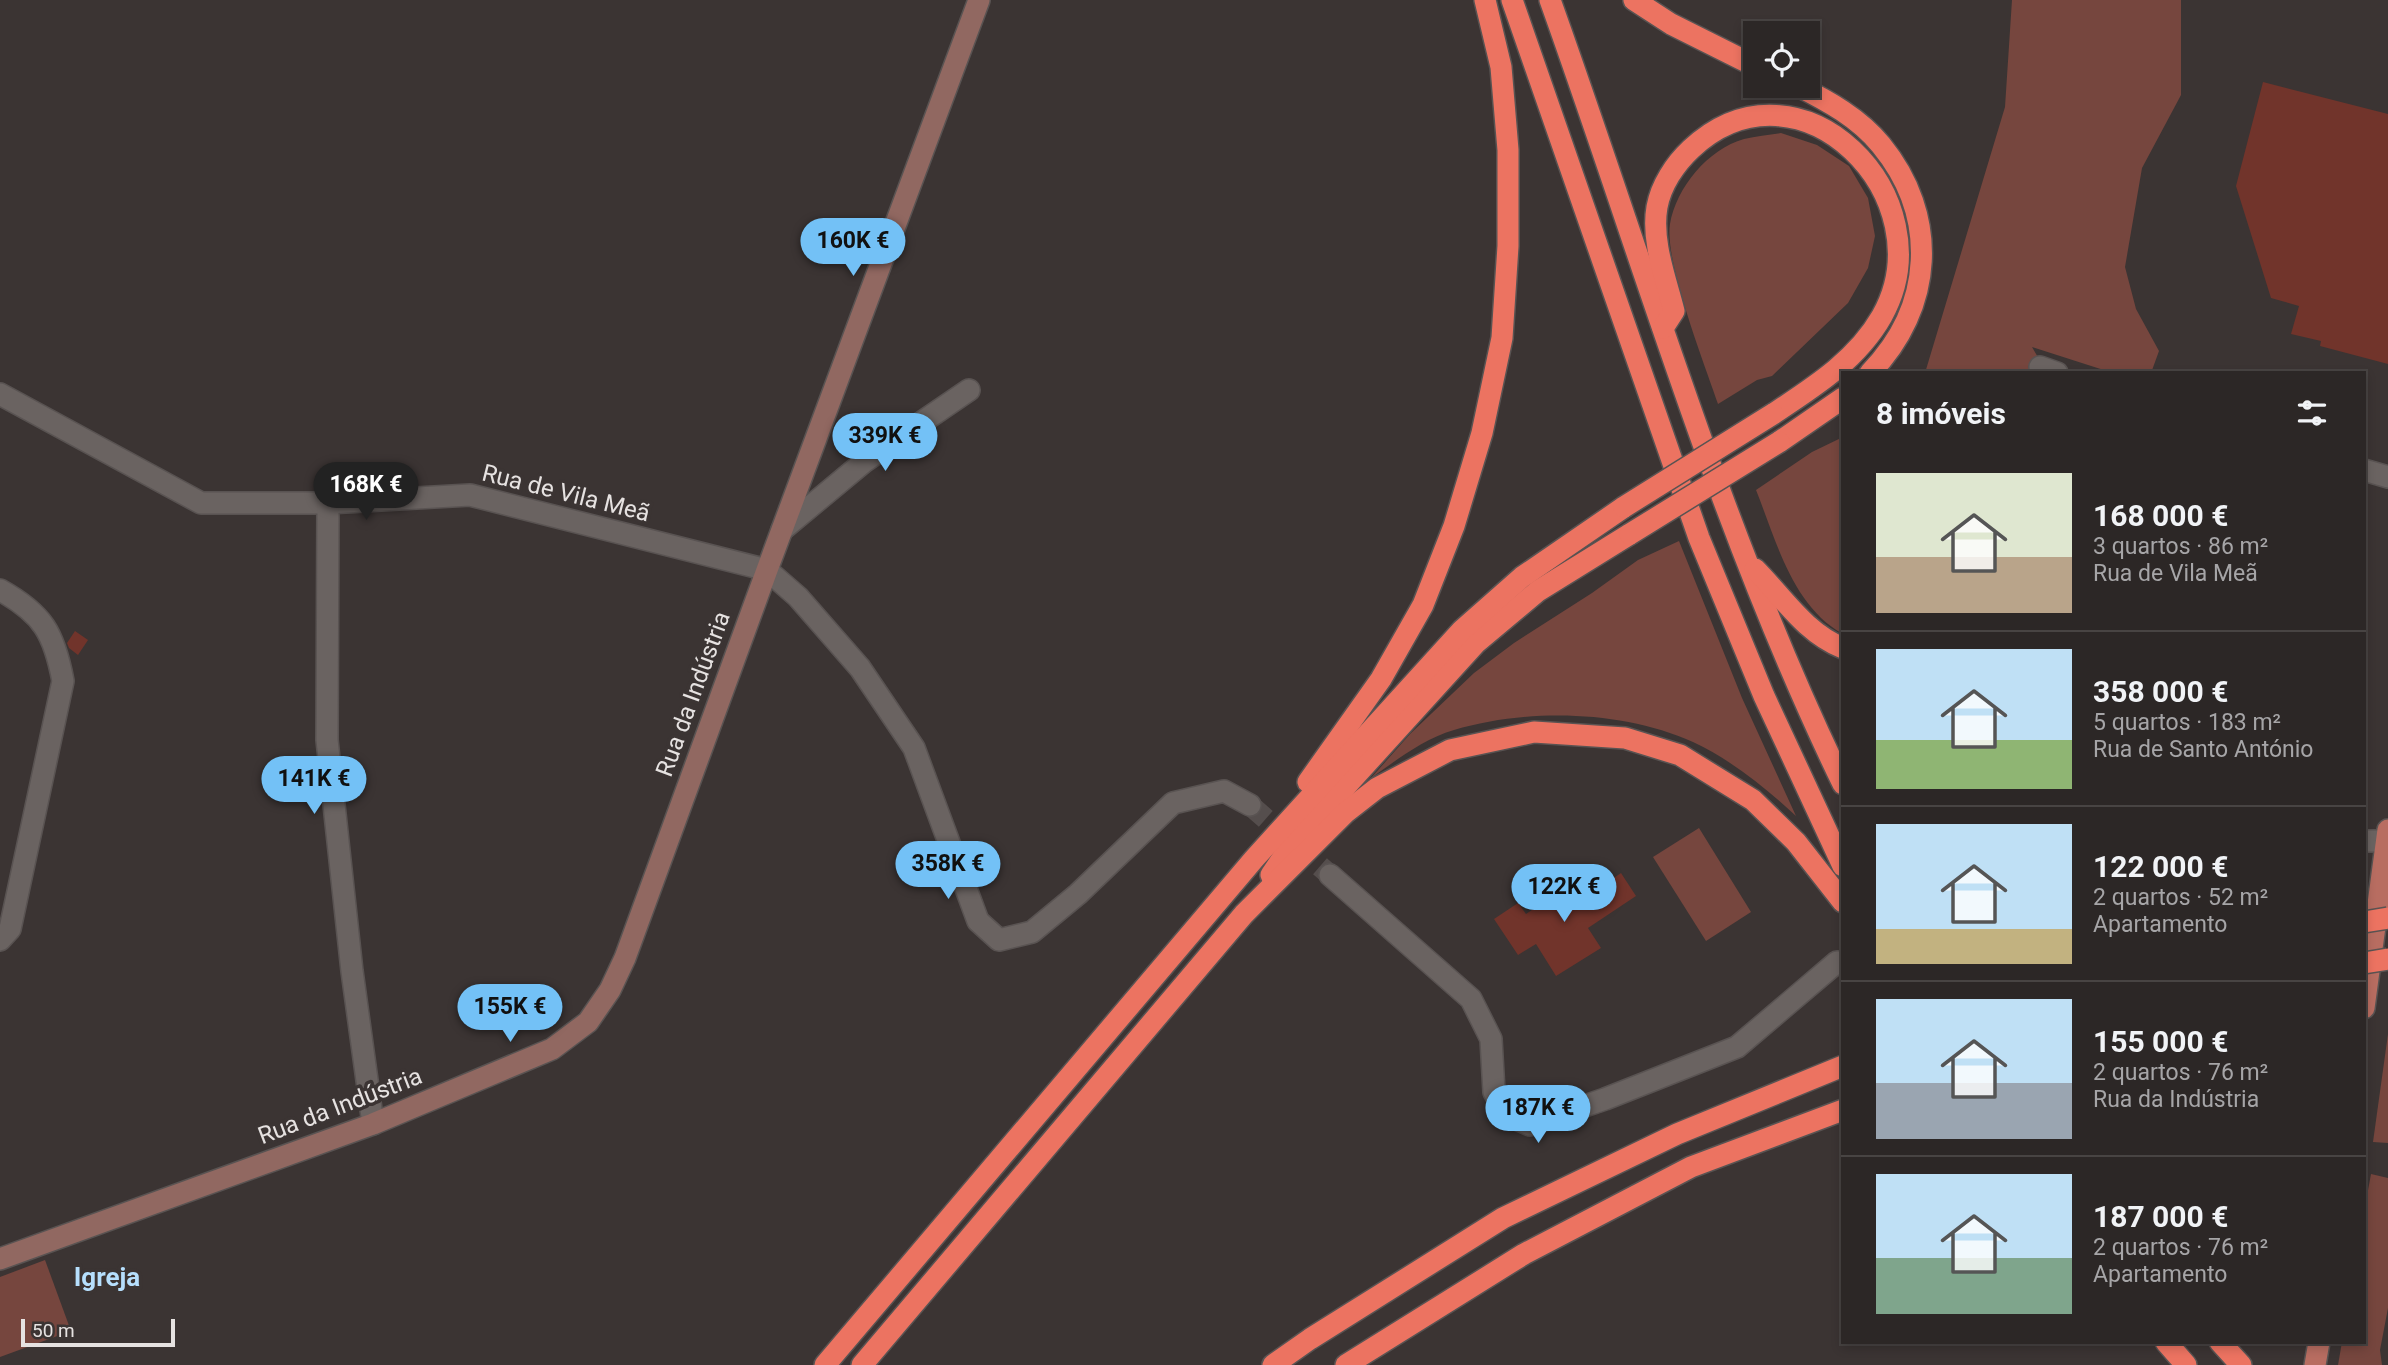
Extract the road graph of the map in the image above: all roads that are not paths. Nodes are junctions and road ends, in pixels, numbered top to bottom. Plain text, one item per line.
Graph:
1 (979, 0) edge
2 (1485, 0) edge
3 (1512, 0) edge
4 (1550, 0) edge
5 (1634, 0) edge
6 (1743, 60) edge
7 (1820, 98) edge
8 (1663, 328) junction
9 (1872, 371) edge
10 (969, 390) dead end
11 (0, 394) edge
12 (1841, 399) edge
13 (1841, 414) edge
14 (1779, 442) junction
15 (2366, 471) edge
16 (2388, 477) edge
17 (328, 503) junction
18 (782, 530) junction
19 (1746, 560) junction
20 (767, 570) junction
21 (0, 590) edge
22 (1841, 647) edge
23 (1841, 781) edge
24 (1250, 805) tunnel mouth
25 (2387, 835) edge
26 (2366, 840) edge
27 (1254, 859) junction
28 (1841, 862) edge
29 (1330, 875) tunnel mouth
30 (1841, 899) edge
31 (1244, 914) junction
32 (2388, 918) edge
33 (2366, 922) edge
34 (0, 940) edge
35 (2388, 959) edge
36 (1837, 962) dead end
37 (2366, 963) edge
38 (2366, 993) edge
39 (1841, 1067) edge
40 (1841, 1111) edge
41 (373, 1124) junction
42 (0, 1259) edge
43 (2168, 1344) edge
44 (2222, 1344) edge
45 (2319, 1344) edge
46 (825, 1365) edge
47 (862, 1365) edge
48 (1273, 1365) edge
49 (1346, 1365) edge
50 (2186, 1365) edge
51 (2241, 1365) edge
52 (2315, 1365) edge

1 - 18 street, Rua da Indústria
2 - 27 highway
3 - 28 highway
4 - 8 highway
5 - 6 highway
7 - 9 highway
8 - 19 highway
8 - 27 highway, bridge
10 - 18 street
11 - 17 street, Rua de Vila Meã
12 - 14 highway
13 - 14 highway
14 - 31 highway, bridge
15 - 16 street
17 - 20 street, Rua de Vila Meã
17 - 41 street
18 - 20 street, Rua da Indústria
19 - 22 highway
19 - 23 highway
20 - 24 street
20 - 41 street, Rua da Indústria
21 - 34 street
25 - 26 street
25 - 38 main road
27 - 46 highway
29 - 36 street
30 - 31 highway
31 - 47 highway
32 - 33 highway, bridge
35 - 37 highway, bridge
39 - 48 highway
40 - 49 highway
41 - 42 street, Rua da Indústria
43 - 50 highway
44 - 51 highway
45 - 52 main road

